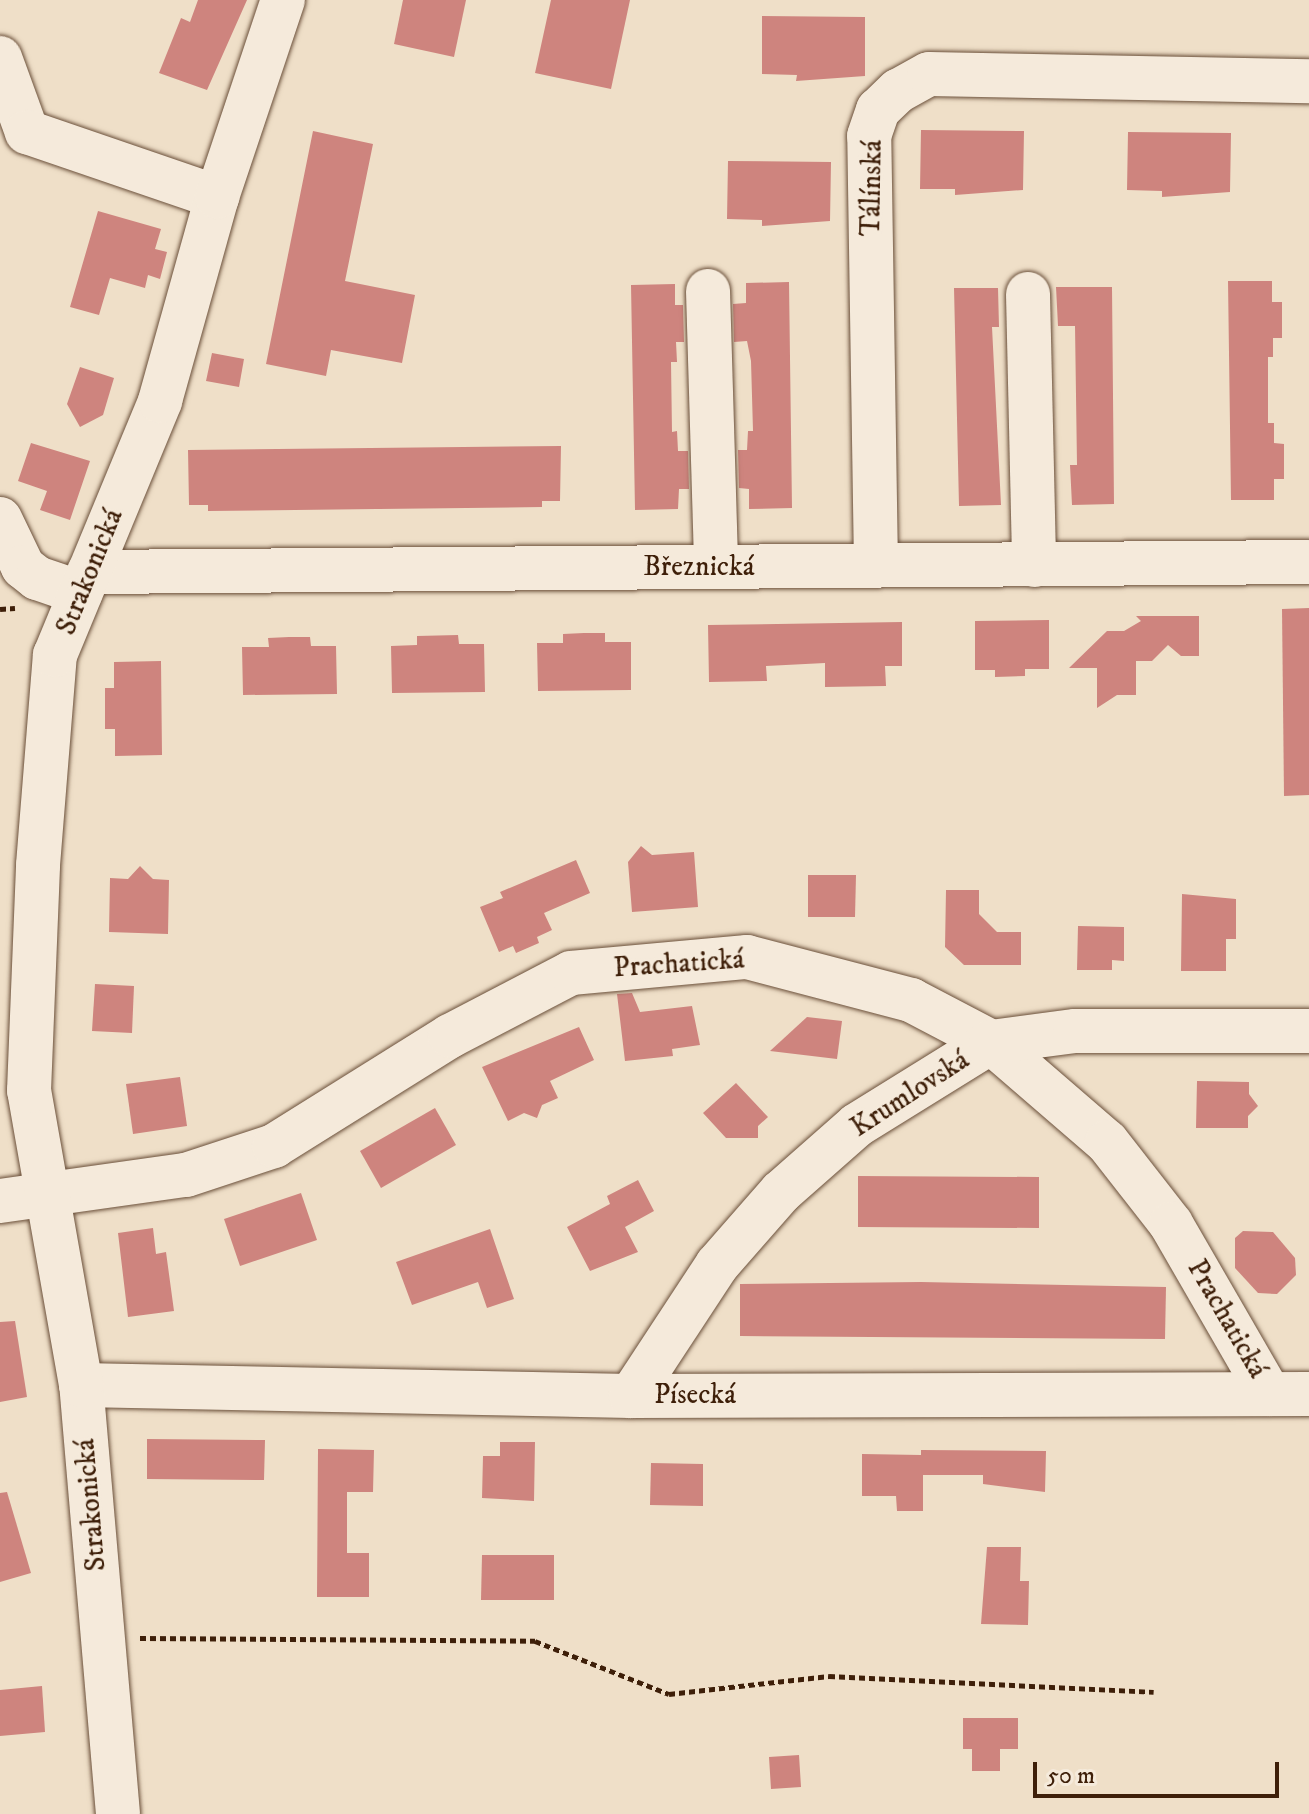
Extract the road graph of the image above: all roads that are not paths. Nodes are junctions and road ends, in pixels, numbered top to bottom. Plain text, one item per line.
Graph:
1 (283, 0) edge
2 (0, 58) edge
3 (1309, 81) edge
4 (217, 197) junction
5 (708, 291) dead end
6 (1028, 294) dead end
7 (0, 519) edge
8 (1309, 524) edge
9 (1309, 562) edge
10 (1034, 565) junction
11 (876, 566) junction
12 (716, 567) junction
13 (85, 582) junction
14 (17, 958) edge
15 (1309, 1031) edge
16 (991, 1042) junction
17 (47, 1197) junction
18 (0, 1201) edge
19 (81, 1385) junction
20 (1289, 1394) edge
21 (631, 1396) junction
22 (118, 1814) edge

1 - 4 street, Strakonická
2 - 4 street
3 - 11 street, Tálínská
4 - 13 street, Strakonická
5 - 12 street
6 - 10 street
7 - 13 street, Březnická
8 - 9 street
9 - 10 street, Březnická
10 - 11 street, Březnická
11 - 12 street, Březnická
12 - 13 street, Březnická
13 - 14 street, Strakonická
14 - 17 street, Strakonická
15 - 16 street, Krumlovská
16 - 17 street, Prachatická
16 - 20 street, Prachatická
16 - 21 street, Krumlovská
17 - 18 street
17 - 19 street, Strakonická
19 - 21 street, Písecká
19 - 22 street, Strakonická
20 - 21 street, Písecká

